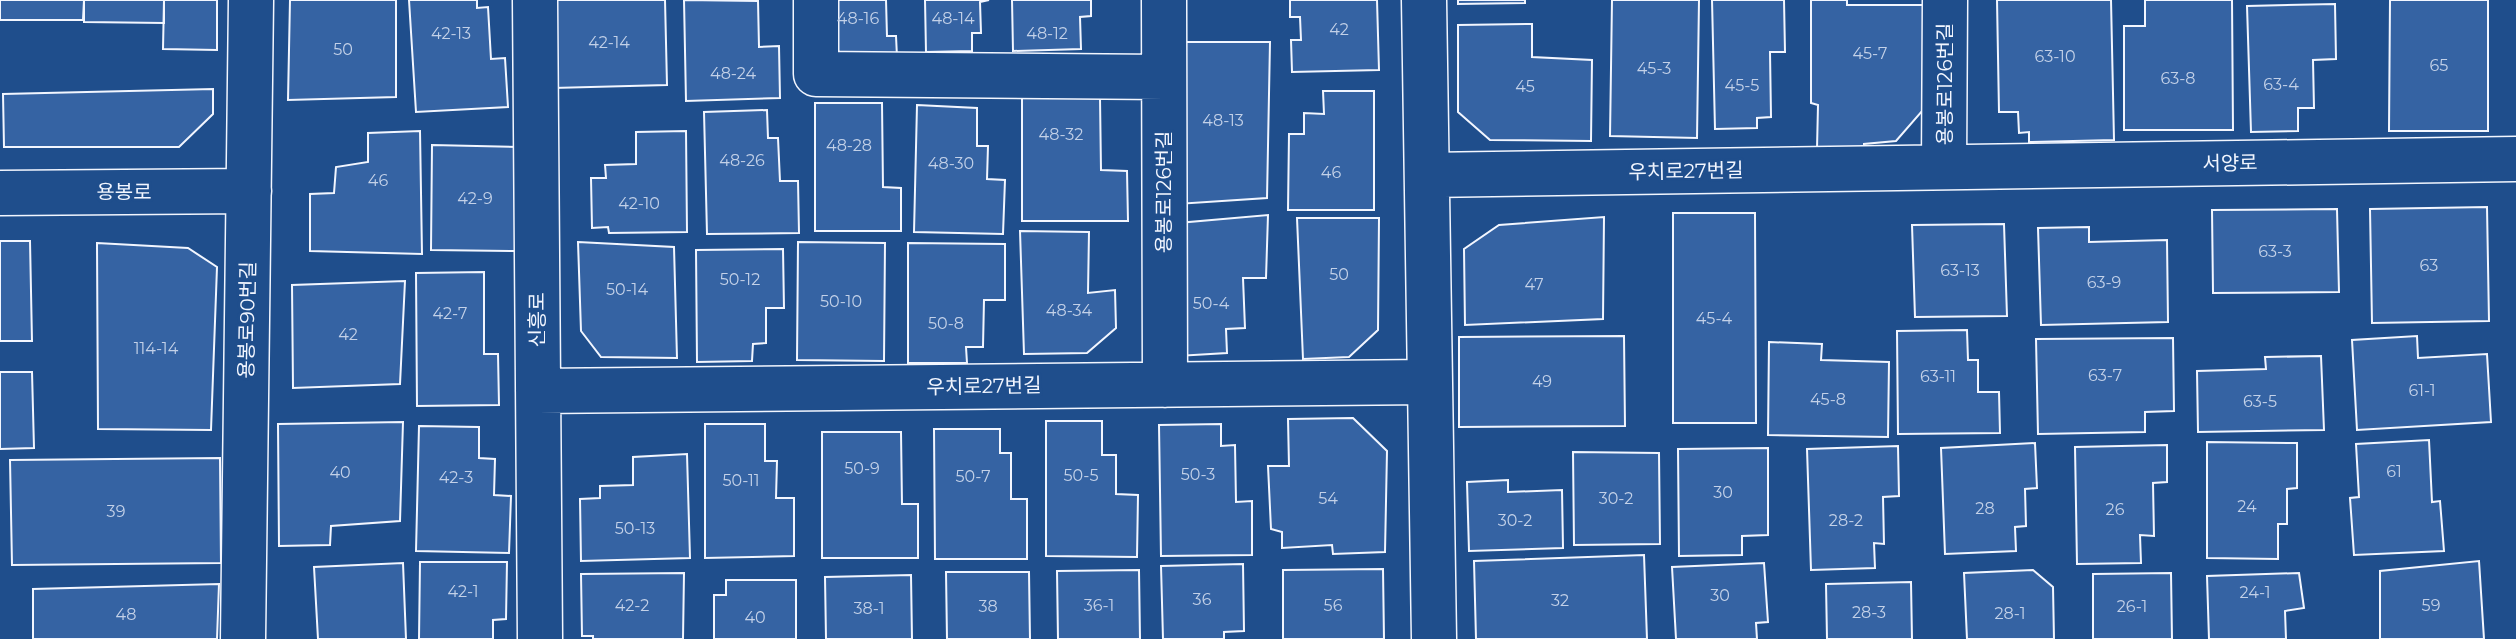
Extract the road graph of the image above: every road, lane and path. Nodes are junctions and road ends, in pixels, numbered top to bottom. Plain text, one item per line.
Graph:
1 (251, 0) edge
2 (535, 0) edge
3 (816, 0) edge
4 (1164, 0) edge
5 (1424, 0) edge
6 (1945, 0) edge
7 (1164, 77) junction
8 (2516, 159) edge
9 (1944, 167) junction
10 (1427, 175) junction
11 (249, 191) junction
12 (0, 193) edge
13 (1429, 382) junction
14 (1165, 385) junction
15 (538, 391) junction
16 (243, 639) edge
17 (540, 639) edge
18 (1434, 639) edge

1 - 11 lane, 용봉로90번길
2 - 15 lane, 신흥로
3 - 7 lane
4 - 7 lane, 용봉로126번길
5 - 10 lane
6 - 9 lane, 용봉로126번길
7 - 14 lane, 용봉로126번길
8 - 9 lane, 서양로
9 - 10 lane, 우치로27번길
10 - 13 lane
11 - 12 lane, 용봉로
11 - 16 lane, 용봉로90번길
13 - 14 lane, 우치로27번길
13 - 18 lane
14 - 15 lane, 우치로27번길
15 - 17 lane, 신흥로

